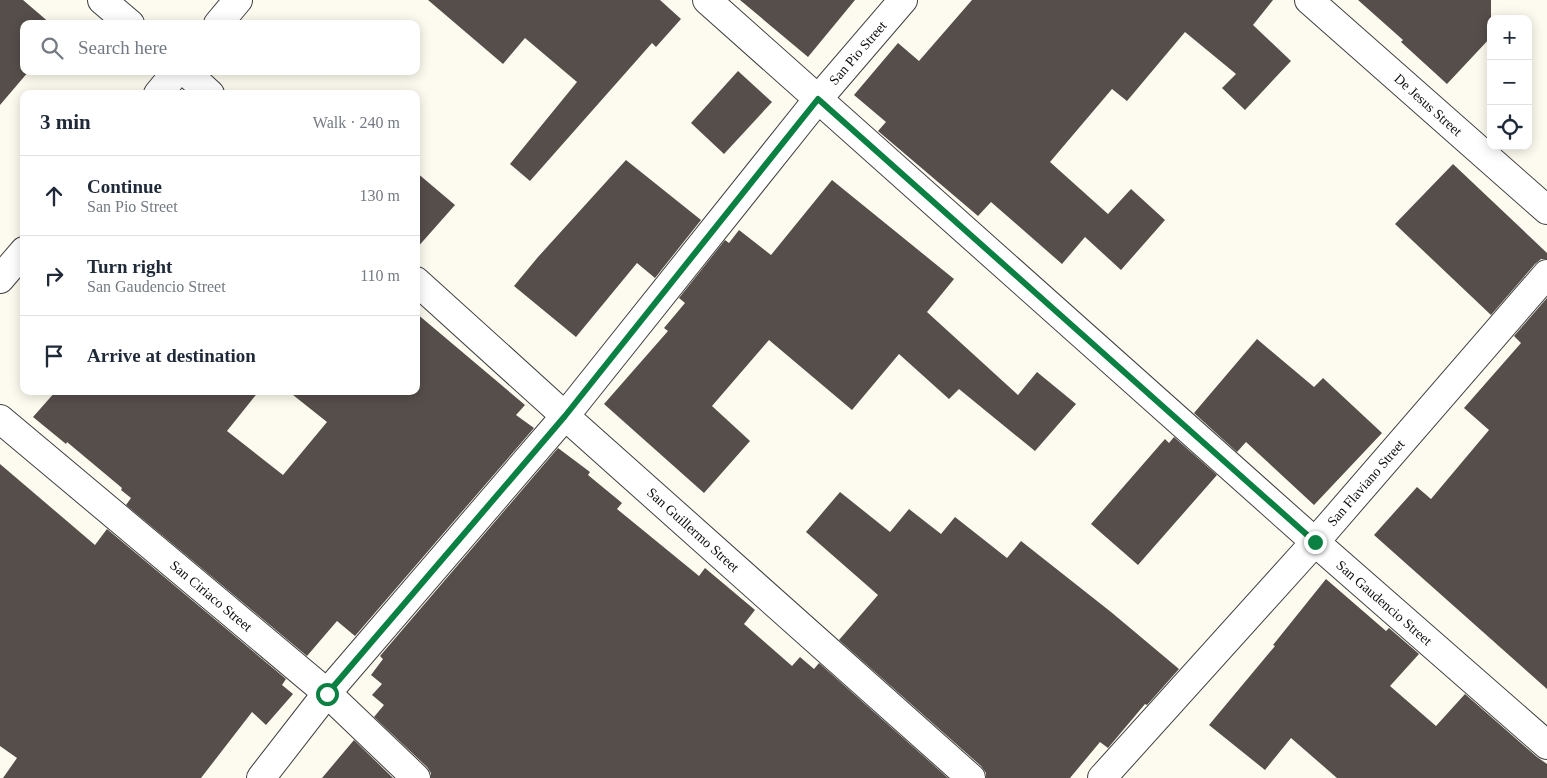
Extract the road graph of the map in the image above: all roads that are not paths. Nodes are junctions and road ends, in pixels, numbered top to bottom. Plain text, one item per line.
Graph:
1 (102, 0) edge
2 (238, 0) edge
3 (707, 0) edge
4 (903, 0) edge
5 (1309, 0) edge
6 (125, 20) edge
7 (221, 20) edge
8 (174, 75) edge
9 (189, 75) edge
10 (161, 90) edge
11 (206, 90) edge
12 (818, 99) junction
13 (1547, 210) edge
14 (20, 256) edge
15 (1547, 274) edge
16 (0, 279) edge
17 (420, 285) edge
18 (565, 416) junction
19 (0, 420) edge
20 (1315, 542) junction
21 (327, 694) junction
22 (1547, 745) edge
23 (260, 778) edge
24 (416, 778) edge
25 (971, 778) edge
26 (1102, 778) edge

1 - 6 street
2 - 7 street
3 - 12 street, San Gaudencio Street
4 - 12 street, San Pio Street
5 - 13 street, De Jesus Street
8 - 10 street
9 - 11 street
12 - 18 street, San Pio Street
12 - 20 street, San Gaudencio Street
14 - 16 street
15 - 20 street, San Flaviano Street
17 - 18 street, San Guillermo Street
18 - 21 street, San Pio Street
18 - 25 street, San Guillermo Street
19 - 21 street, San Ciriaco Street
20 - 22 street, San Gaudencio Street
20 - 26 street, San Flaviano Street
21 - 23 street, San Pio Street
21 - 24 street, San Ciriaco Street

